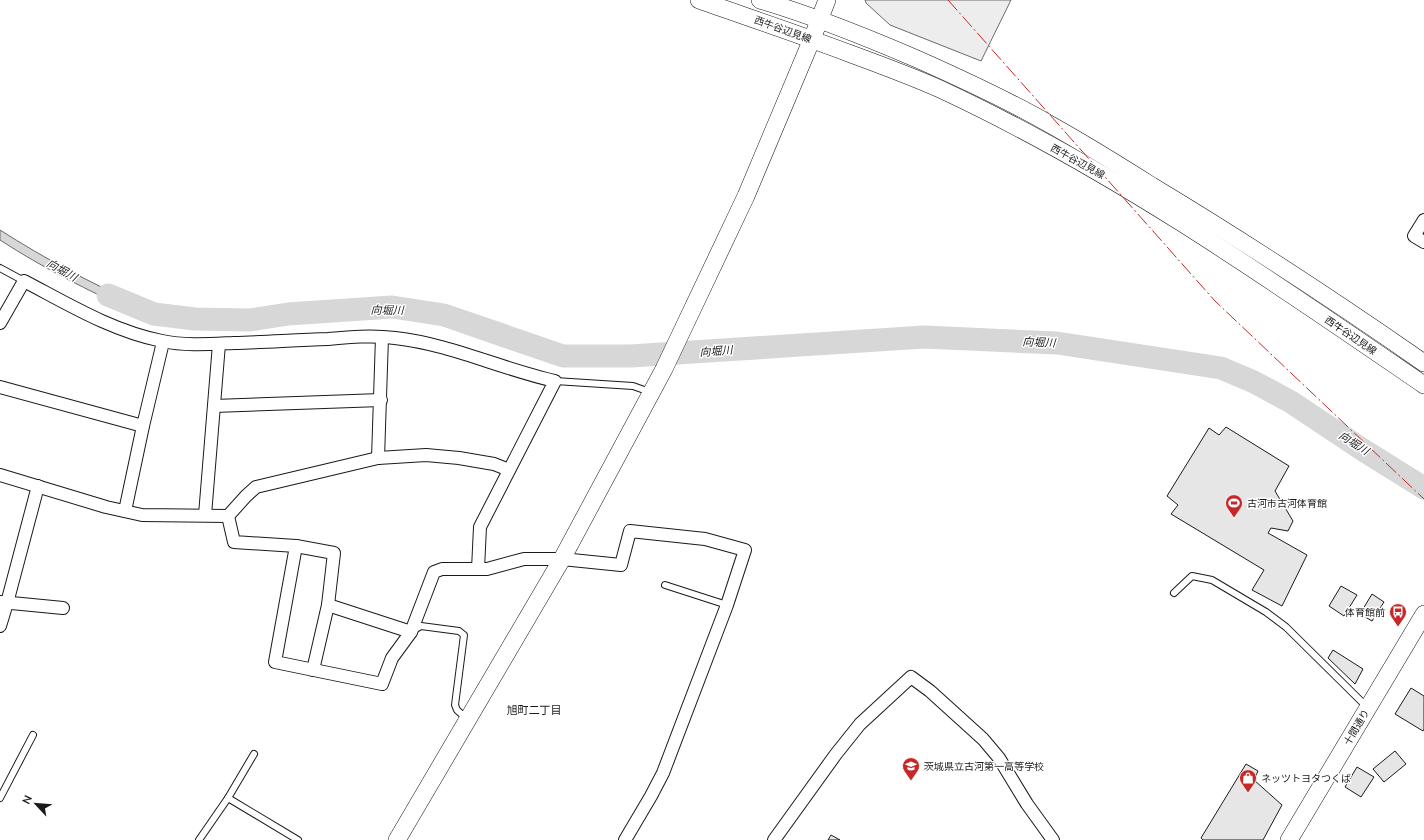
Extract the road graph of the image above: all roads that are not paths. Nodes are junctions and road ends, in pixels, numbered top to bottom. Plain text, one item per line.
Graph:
1 (699, 0) edge
2 (760, 0) edge
3 (827, 0) edge
4 (820, 19) junction
5 (812, 40) junction
6 (1424, 220) edge
7 (1424, 242) edge
8 (0, 268) edge
9 (24, 281) junction
10 (0, 323) edge
11 (382, 337) junction
12 (163, 342) junction
13 (219, 344) junction
14 (1424, 364) edge
15 (555, 381) junction
16 (1424, 385) edge
17 (0, 387) edge
18 (652, 392) junction
19 (381, 400) junction
20 (214, 406) junction
21 (143, 426) junction
22 (378, 458) junction
23 (509, 470) junction
24 (0, 475) edge
25 (38, 486) junction
26 (125, 511) junction
27 (205, 516) junction
28 (228, 516) junction
29 (296, 546) junction
30 (562, 559) junction
31 (478, 569) junction
32 (665, 585) dead end
33 (1174, 593) dead end
34 (4, 602) edge
35 (328, 605) junction
36 (727, 605) junction
37 (63, 608) dead end
38 (1424, 614) edge
39 (0, 626) edge
40 (410, 632) junction
41 (313, 670) junction
42 (1367, 708) junction
43 (468, 719) junction
44 (33, 735) dead end
45 (254, 754) dead end
46 (0, 798) edge
47 (228, 798) junction
48 (199, 840) edge
49 (298, 840) edge
50 (397, 840) edge
51 (625, 840) edge
52 (774, 840) edge
53 (1053, 840) edge
54 (1289, 840) edge

1 - 5 street, 西牛谷辺見線
2 - 4 street, 西牛谷辺見線
3 - 4 street
4 - 5 street
4 - 14 street, 西牛谷辺見線
5 - 16 street, 西牛谷辺見線
5 - 18 street
6 - 7 street
8 - 9 lane
9 - 10 street
9 - 12 street
11 - 13 street
11 - 15 street
11 - 19 street
12 - 13 street
12 - 21 street
13 - 20 street
15 - 18 lane
15 - 23 street
17 - 21 street
18 - 30 street
19 - 20 street
19 - 22 street
20 - 27 street
21 - 26 street
22 - 23 street
22 - 28 street
23 - 31 street
24 - 25 street
25 - 26 street
25 - 34 street
26 - 27 street
27 - 28 street
28 - 29 street
29 - 35 street
29 - 41 street
30 - 31 street
30 - 36 street
30 - 43 street
31 - 40 street
32 - 36 lane
33 - 42 lane
34 - 37 street
34 - 39 street
35 - 40 street
35 - 41 street
36 - 51 street
38 - 42 street, 十間通り
40 - 41 street
40 - 43 lane
42 - 54 street, 十間通り
43 - 50 street
44 - 46 lane
45 - 47 lane
47 - 48 lane
47 - 49 lane
52 - 53 street

